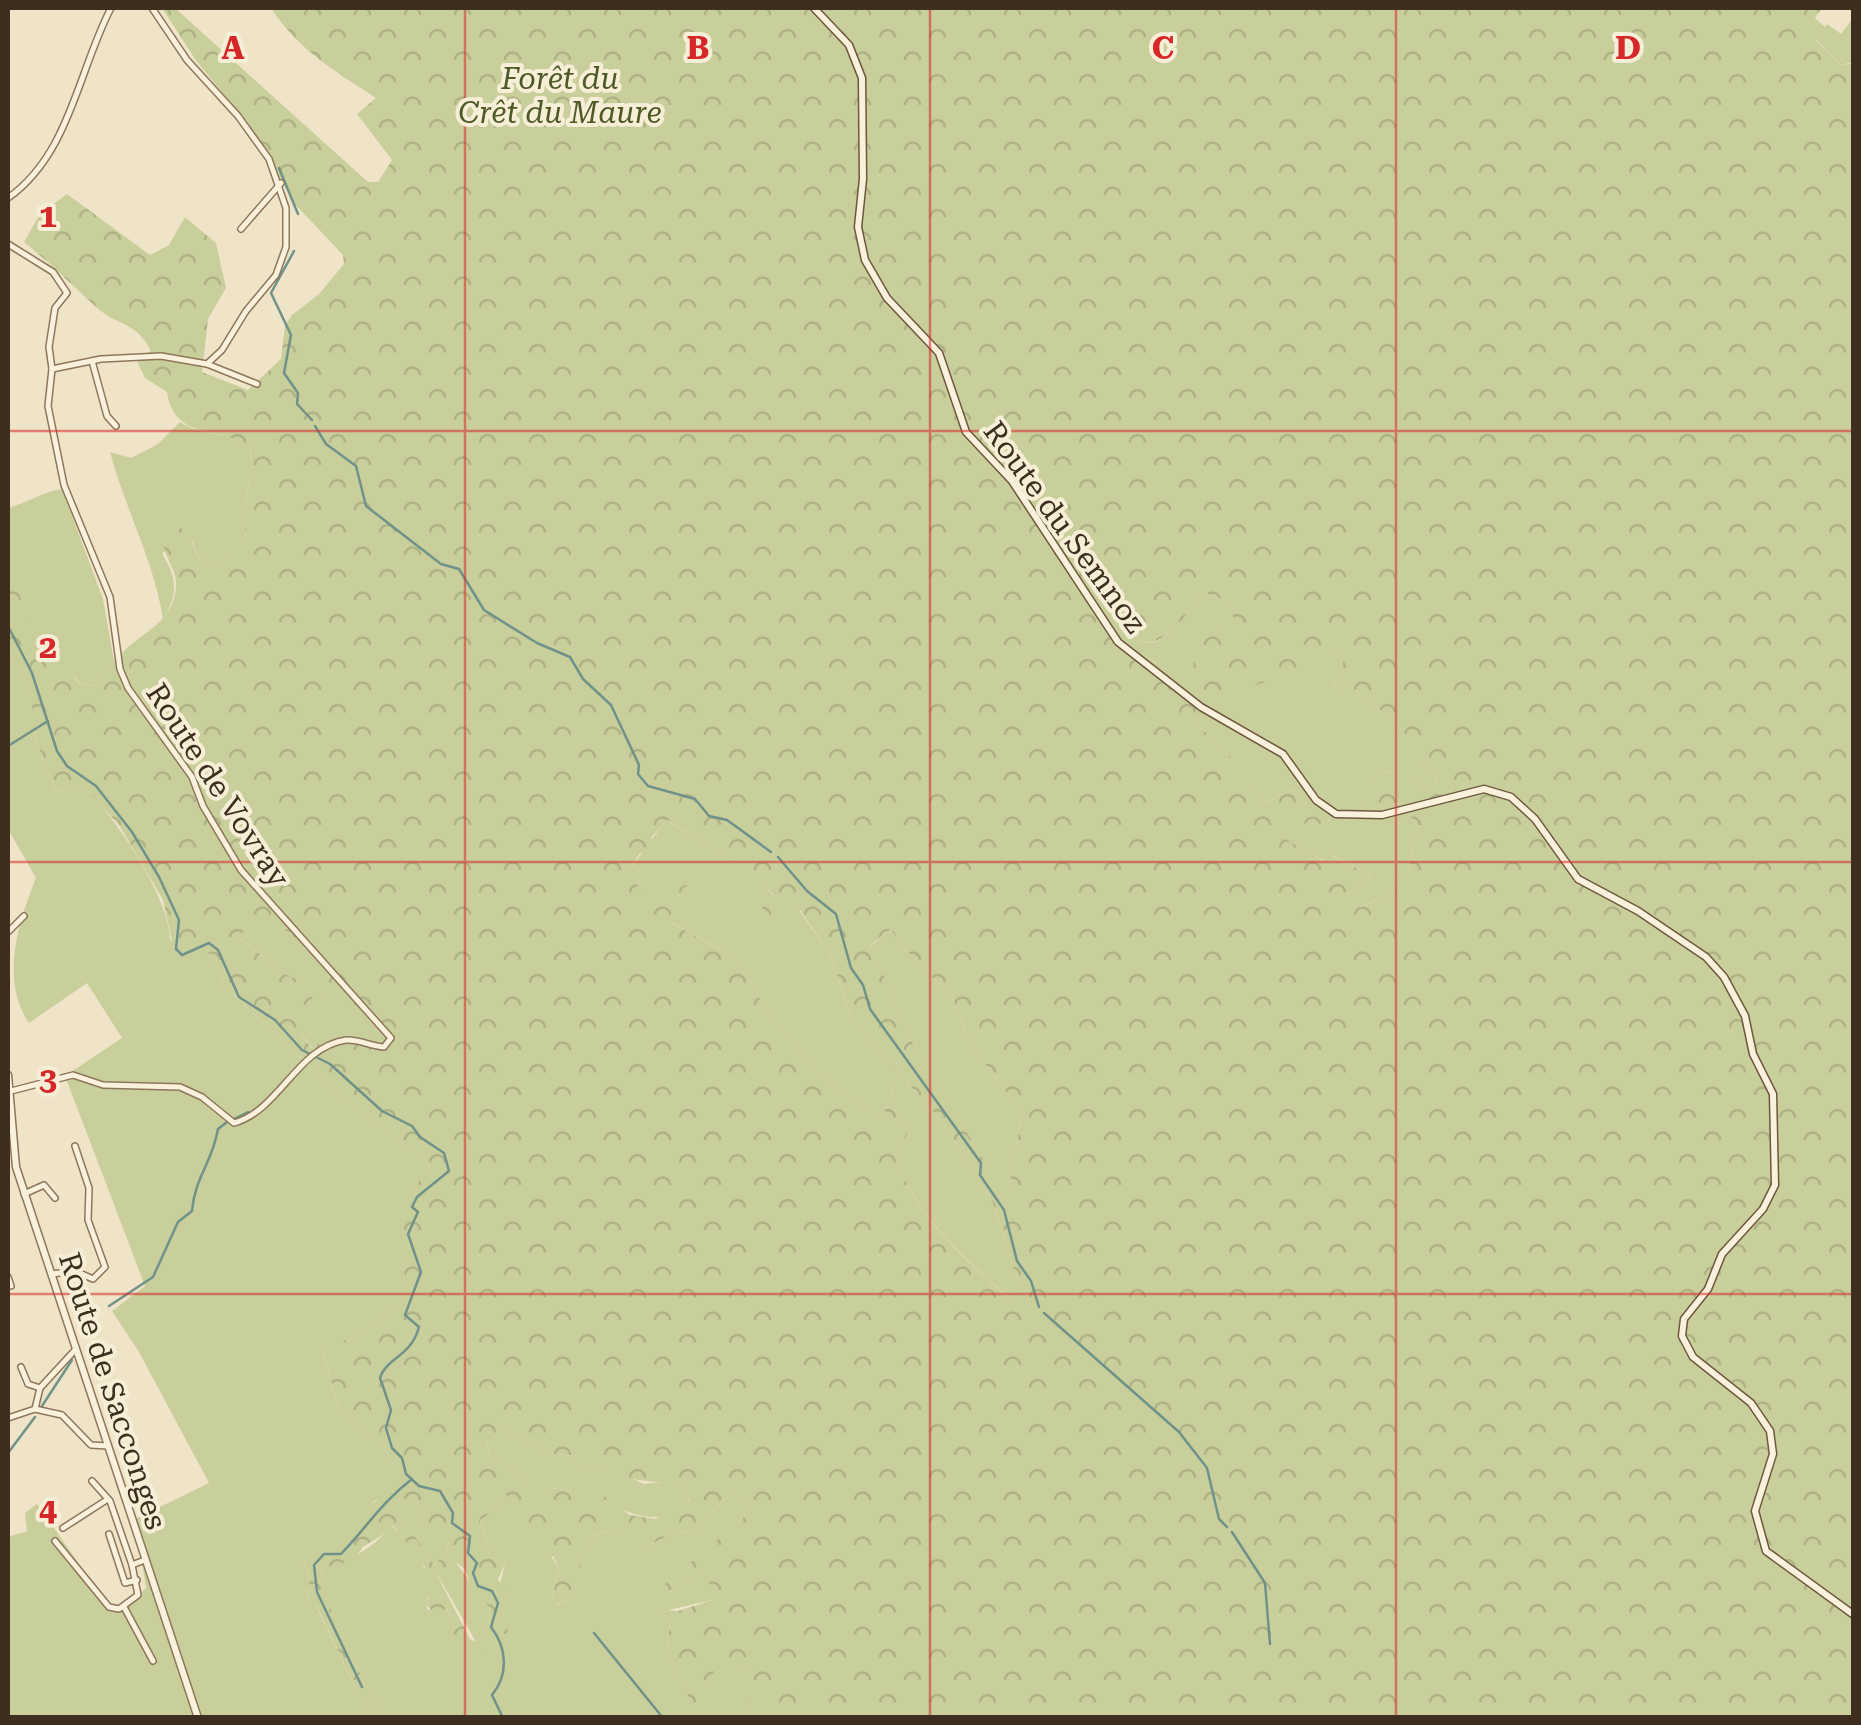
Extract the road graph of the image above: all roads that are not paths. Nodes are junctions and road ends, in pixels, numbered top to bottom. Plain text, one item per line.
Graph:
1 (152, 8) edge
2 (814, 8) edge
3 (109, 9) edge
4 (281, 182) junction
5 (8, 198) edge
6 (241, 229) dead end
7 (8, 244) edge
8 (92, 361) junction
9 (207, 364) junction
10 (52, 370) junction
11 (257, 384) dead end
12 (116, 426) dead end
13 (24, 916) dead end
14 (8, 932) edge
15 (8, 1076) edge
16 (10, 1092) edge
17 (75, 1146) dead end
18 (12, 1168) edge
19 (24, 1194) junction
20 (55, 1198) dead end
21 (52, 1274) junction
22 (8, 1277) edge
23 (10, 1286) dead end
24 (76, 1349) junction
25 (21, 1367) dead end
26 (40, 1388) junction
27 (35, 1409) junction
28 (8, 1418) edge
29 (108, 1446) junction
30 (92, 1482) dead end
31 (108, 1499) junction
32 (63, 1528) dead end
33 (109, 1534) dead end
34 (55, 1541) dead end
35 (142, 1561) dead end
36 (132, 1565) junction
37 (137, 1580) junction
38 (124, 1607) junction
39 (1854, 1615) edge
40 (153, 1660) dead end
41 (198, 1718) edge

1 - 4 street
2 - 39 main road, Route du Semnoz
3 - 5 street
4 - 6 street
4 - 9 street
7 - 10 street
8 - 9 street
8 - 10 street
8 - 12 street
9 - 11 street
10 - 16 street, Route de Vovray
13 - 14 street
15 - 16 main road, Route de Sacconges
16 - 18 main road, Route de Sacconges
17 - 21 street
18 - 19 main road, Route de Sacconges
19 - 20 street
19 - 21 main road, Route de Sacconges
21 - 24 main road, Route de Sacconges
22 - 23 street
24 - 26 street
24 - 29 main road, Route de Sacconges
25 - 26 street
26 - 27 street
27 - 28 street
27 - 29 street
29 - 41 main road, Route de Sacconges
30 - 31 street
31 - 32 street
31 - 36 street
33 - 37 street
34 - 38 street
35 - 36 street
36 - 37 street
37 - 38 street
38 - 40 street

